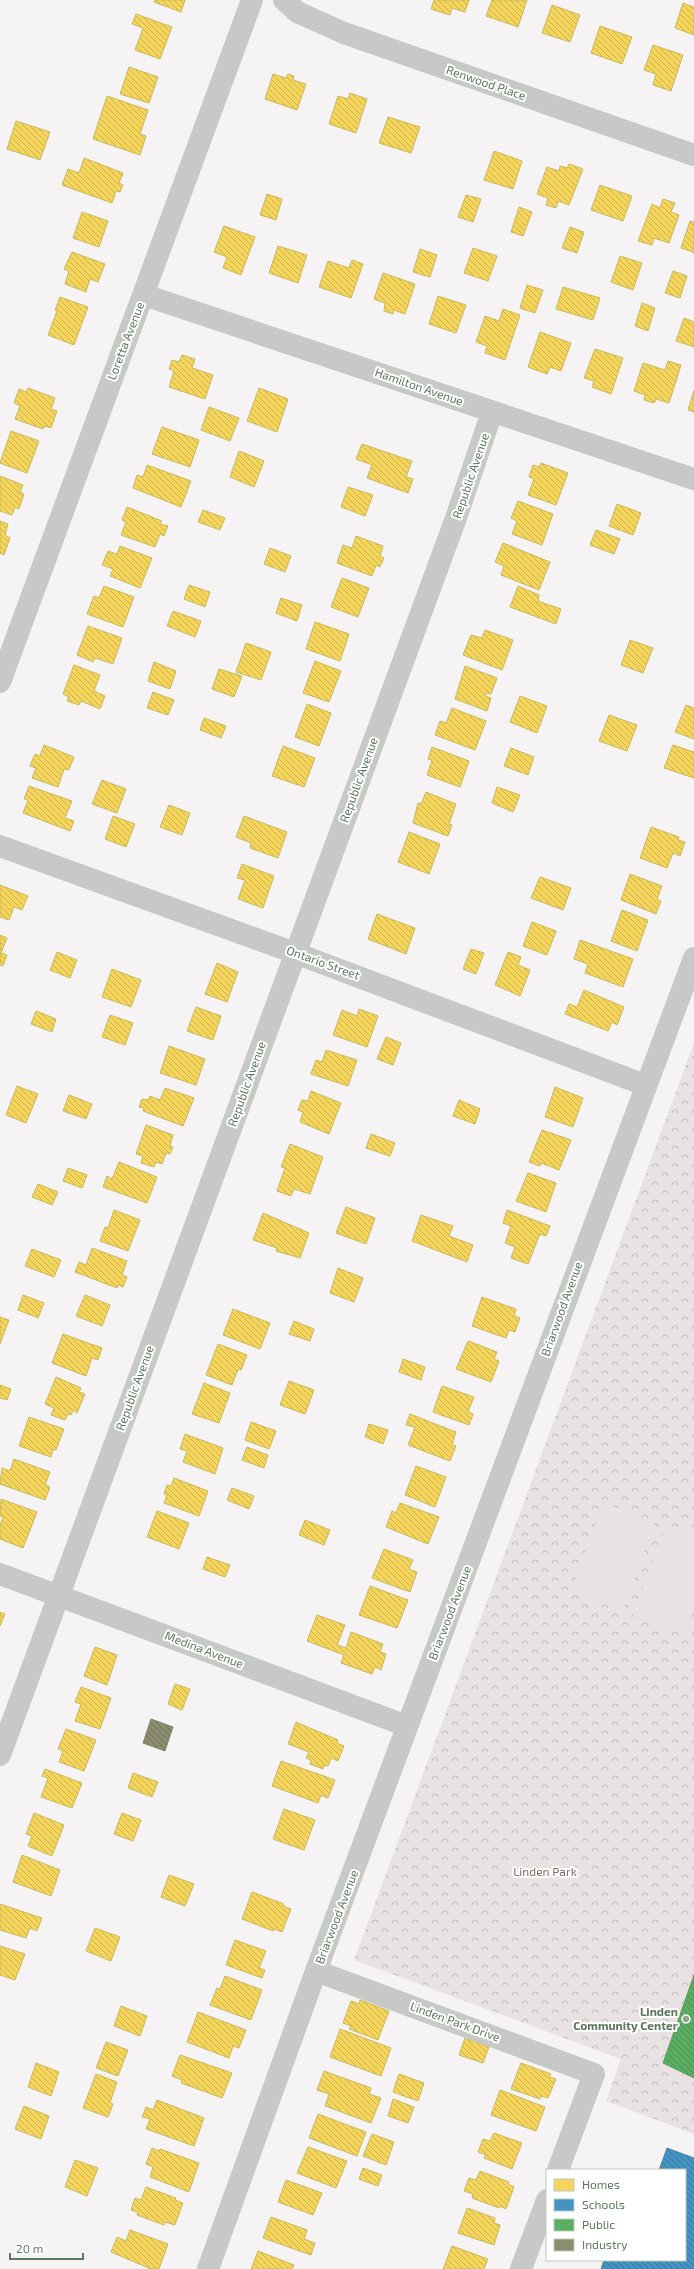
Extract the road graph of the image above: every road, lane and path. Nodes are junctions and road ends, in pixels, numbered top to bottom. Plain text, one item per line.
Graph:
1 (252, 0) edge
2 (284, 0) edge
3 (694, 155) edge
4 (144, 295) junction
5 (492, 412) junction
6 (694, 479) edge
7 (0, 682) edge
8 (0, 846) edge
9 (295, 952) junction
10 (694, 958) edge
11 (645, 1085) junction
12 (0, 1574) edge
13 (58, 1595) junction
14 (407, 1726) junction
15 (0, 1755) edge
16 (316, 1971) junction
17 (558, 2169) edge
18 (546, 2203) edge
19 (208, 2269) edge
20 (521, 2269) edge

1 - 4 street, Loretta Avenue
2 - 3 street, Renwood Place
4 - 5 street, Hamilton Avenue
4 - 7 street, Loretta Avenue
5 - 6 street, Hamilton Avenue
5 - 9 street, Republic Avenue
8 - 9 street, Ontario Street
9 - 11 street, Ontario Street
9 - 13 street, Republic Avenue
10 - 11 street, Briarwood Avenue
11 - 14 street, Briarwood Avenue
12 - 13 street, Medina Avenue
13 - 14 street, Medina Avenue
13 - 15 street, Republic Avenue
14 - 16 street, Briarwood Avenue
16 - 17 street, Linden Park Drive
16 - 19 street, Briarwood Avenue
18 - 20 street

